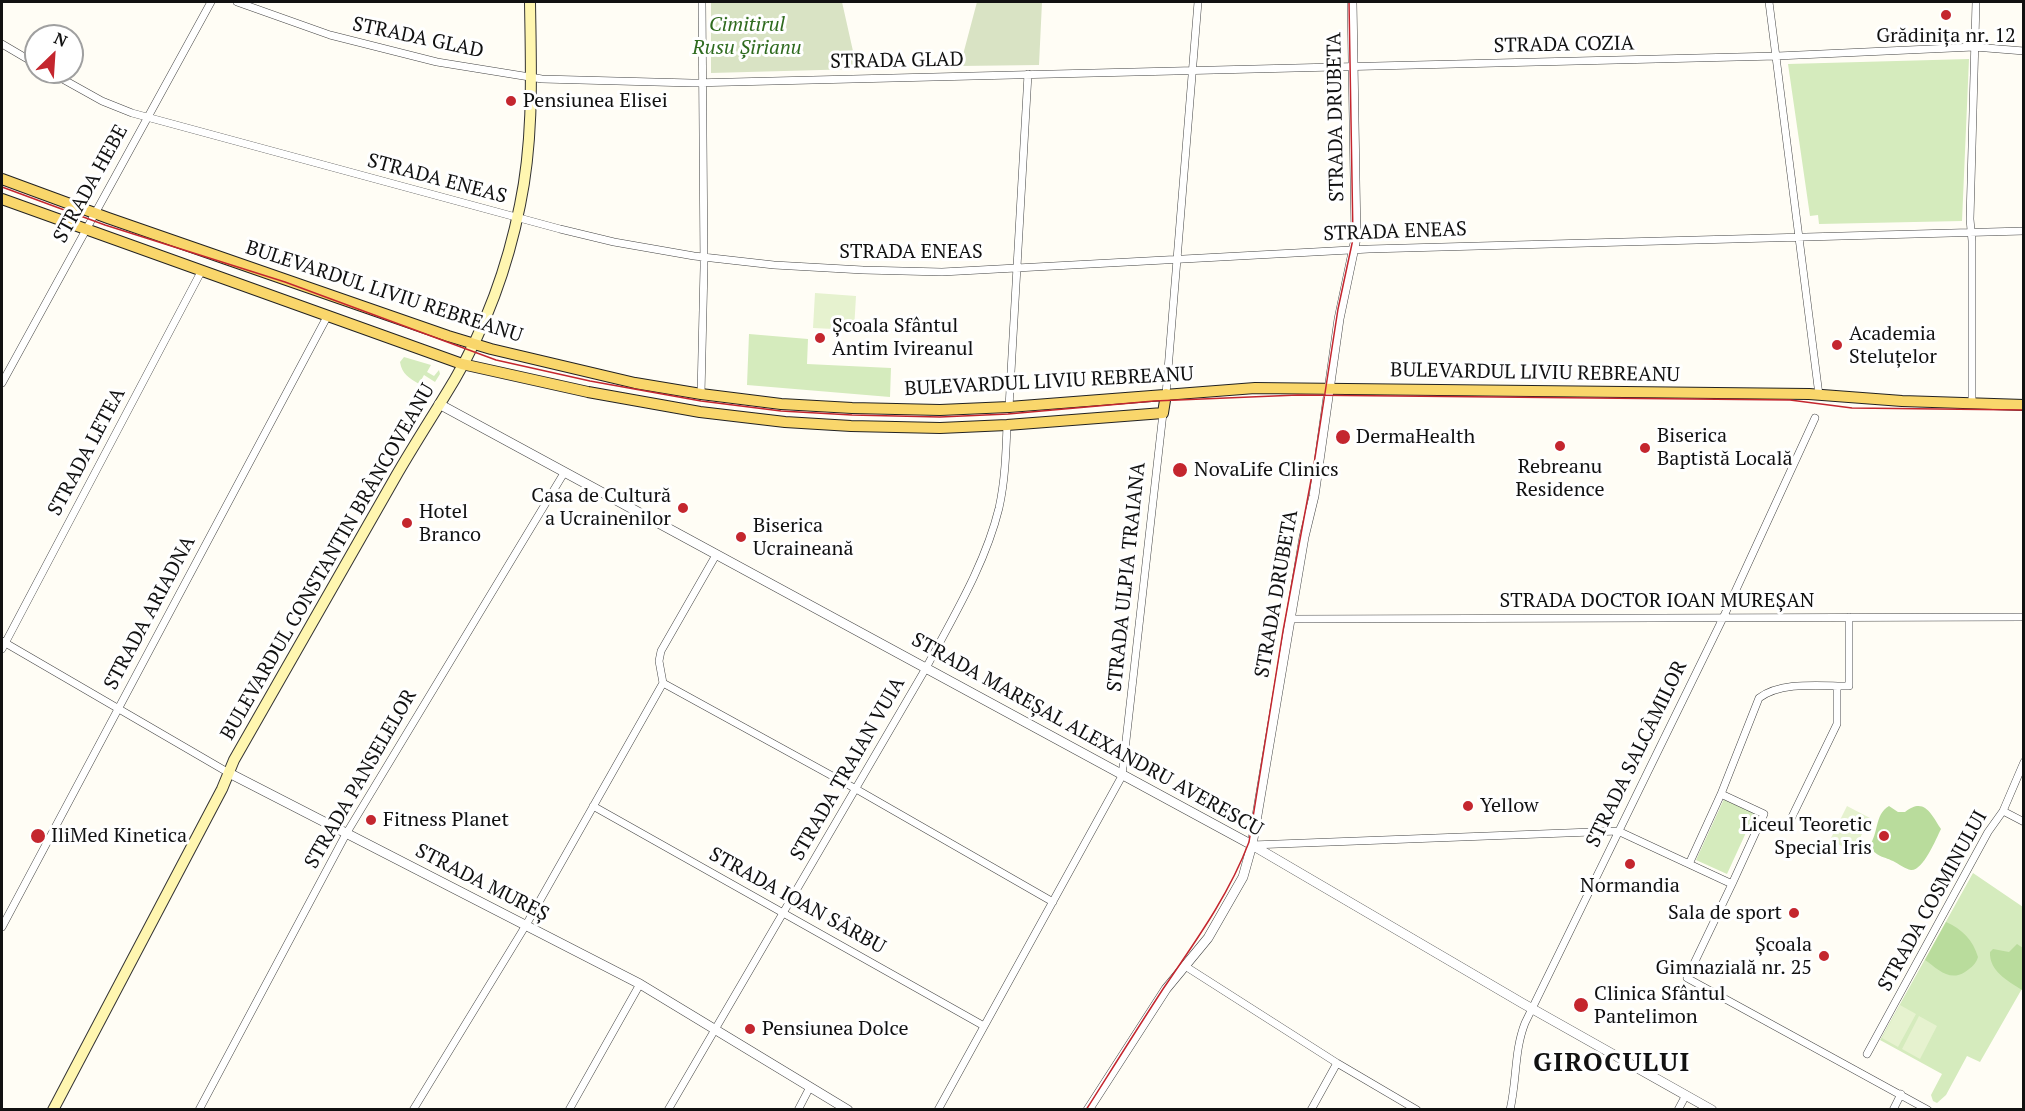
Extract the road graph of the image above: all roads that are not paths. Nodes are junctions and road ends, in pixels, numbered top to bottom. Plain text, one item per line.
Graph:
1 (211, 2) edge
2 (237, 2) edge
3 (530, 2) edge
4 (702, 2) edge
5 (1198, 2) edge
6 (1352, 2) edge
7 (1769, 2) edge
8 (1976, 2) edge
9 (2, 44) edge
10 (1974, 47) junction
11 (2024, 51) edge
12 (1777, 56) junction
13 (24, 57) edge
14 (1353, 67) junction
15 (1193, 71) junction
16 (1028, 74) junction
17 (531, 78) junction
18 (702, 82) junction
19 (72, 84) edge
20 (147, 117) junction
21 (2, 179) edge
22 (2, 199) edge
23 (95, 214) junction
24 (517, 218) junction
25 (86, 230) junction
26 (2024, 231) edge
27 (1972, 232) junction
28 (1799, 237) junction
29 (1354, 249) junction
30 (703, 257) junction
31 (1178, 259) junction
32 (1018, 268) junction
33 (202, 270) junction
34 (328, 315) junction
35 (473, 343) junction
36 (462, 364) junction
37 (2, 383) edge
38 (1330, 389) junction
39 (701, 394) junction
40 (1166, 394) junction
41 (1820, 395) junction
42 (439, 404) junction
43 (1971, 404) junction
44 (2024, 405) edge
45 (1010, 407) junction
46 (1163, 413) junction
47 (1815, 418) dead end
48 (1007, 425) junction
49 (564, 473) junction
50 (716, 555) junction
51 (1849, 617) junction
52 (2024, 617) edge
53 (1723, 618) junction
54 (1290, 619) junction
55 (3, 644) edge
56 (926, 668) junction
57 (663, 683) junction
58 (1836, 686) junction
59 (117, 709) junction
60 (2024, 762) edge
61 (229, 773) junction
62 (1122, 776) junction
63 (856, 789) junction
64 (1721, 794) junction
65 (592, 806) junction
66 (2003, 810) junction
67 (2024, 822) edge
68 (1788, 825) dead end
69 (1618, 831) junction
70 (346, 834) junction
71 (1252, 845) junction
72 (1689, 864) junction
73 (1732, 884) junction
74 (1053, 902) junction
75 (783, 913) junction
76 (526, 925) junction
77 (2, 927) edge
78 (1185, 966) junction
79 (640, 984) junction
80 (1532, 1008) junction
81 (984, 1026) junction
82 (714, 1029) junction
83 (1867, 1054) dead end
84 (1337, 1063) junction
85 (810, 1087) junction
86 (1901, 1094) junction
87 (1686, 1095) junction
88 (53, 1110) edge
89 (199, 1110) edge
90 (413, 1110) edge
91 (569, 1110) edge
92 (668, 1110) edge
93 (798, 1110) edge
94 (848, 1110) edge
95 (938, 1110) edge
96 (1088, 1110) edge
97 (1311, 1110) edge
98 (1417, 1110) edge
99 (1510, 1110) edge
100 (1678, 1110) edge
101 (1712, 1110) edge
102 (1893, 1110) edge
103 (1928, 1110) edge

1 - 20 street, STRADA HEBE
2 - 17 street, STRADA GLAD
3 - 17 main road, BULEVARDUL CONSTANTIN BRÂNCOVEANU
4 - 18 street
5 - 15 street, STRADA ULPIA TRAIANA
6 - 14 street, STRADA DRUBETA
7 - 12 street
8 - 10 street
9 - 13 street
10 - 11 street
10 - 12 street, STRADA COZIA
10 - 27 street
12 - 14 street, STRADA COZIA
12 - 28 street
14 - 15 street, STRADA GLAD
14 - 29 street, STRADA DRUBETA
15 - 16 street, STRADA GLAD
15 - 31 street, STRADA ULPIA TRAIANA
16 - 18 street, STRADA GLAD
16 - 32 street
17 - 18 street, STRADA GLAD
17 - 24 main road, BULEVARDUL CONSTANTIN BRÂNCOVEANU
18 - 30 street
19 - 20 street, STRADA ENEAS
20 - 23 street, STRADA HEBE
20 - 24 street, STRADA ENEAS
21 - 23 main road, BULEVARDUL LIVIU REBREANU
22 - 25 main road, BULEVARDUL LIVIU REBREANU
23 - 25 street, STRADA HEBE
23 - 35 main road, BULEVARDUL LIVIU REBREANU
24 - 30 street, STRADA ENEAS
24 - 35 main road, BULEVARDUL CONSTANTIN BRÂNCOVEANU
25 - 33 main road, BULEVARDUL LIVIU REBREANU
25 - 37 street, STRADA HEBE
26 - 27 street, STRADA ENEAS
27 - 28 street, STRADA ENEAS
27 - 43 street
28 - 29 street, STRADA ENEAS
28 - 41 street
29 - 31 street, STRADA ENEAS
29 - 38 street, STRADA DRUBETA
30 - 32 street, STRADA ENEAS
30 - 39 street
31 - 32 street, STRADA ENEAS
31 - 40 street, STRADA ULPIA TRAIANA
32 - 45 street
33 - 34 main road, BULEVARDUL LIVIU REBREANU
33 - 55 street, STRADA LETEA
34 - 36 main road, BULEVARDUL LIVIU REBREANU
34 - 59 street, STRADA ARIADNA
35 - 36 main road, BULEVARDUL CONSTANTIN BRÂNCOVEANU
35 - 39 main road, BULEVARDUL LIVIU REBREANU
36 - 42 main road, BULEVARDUL CONSTANTIN BRÂNCOVEANU
36 - 48 main road, BULEVARDUL LIVIU REBREANU
38 - 40 main road, BULEVARDUL LIVIU REBREANU
38 - 41 main road, BULEVARDUL LIVIU REBREANU
38 - 54 street, STRADA DRUBETA
39 - 45 main road, BULEVARDUL LIVIU REBREANU
40 - 45 main road, BULEVARDUL LIVIU REBREANU
40 - 46 main road, STRADA ULPIA TRAIANA
41 - 43 main road, BULEVARDUL LIVIU REBREANU
42 - 49 street, STRADA MAREȘAL ALEXANDRU AVERESCU
42 - 61 main road, BULEVARDUL CONSTANTIN BRÂNCOVEANU
43 - 44 main road, BULEVARDUL LIVIU REBREANU
46 - 48 main road, BULEVARDUL LIVIU REBREANU
46 - 62 street, STRADA ULPIA TRAIANA
47 - 53 street, STRADA SALCÂMILOR
48 - 56 street, STRADA TRAIAN VUIA
49 - 50 street, STRADA MAREȘAL ALEXANDRU AVERESCU
49 - 70 street, STRADA PANSELELOR
50 - 56 street, STRADA MAREȘAL ALEXANDRU AVERESCU
50 - 57 street
51 - 52 street, STRADA DOCTOR IOAN MUREȘAN
51 - 53 street, STRADA DOCTOR IOAN MUREȘAN
51 - 58 street
53 - 54 street, STRADA DOCTOR IOAN MUREȘAN
53 - 69 street, STRADA SALCÂMILOR
54 - 71 street, STRADA DRUBETA
55 - 59 street, STRADA MUREȘ
56 - 62 street, STRADA MAREȘAL ALEXANDRU AVERESCU
56 - 63 street, STRADA TRAIAN VUIA
57 - 63 street
57 - 65 street
58 - 64 street
58 - 68 street
59 - 61 street, STRADA MUREȘ
59 - 77 street, STRADA ARIADNA
60 - 66 street, STRADA COSMINULUI
61 - 70 street, STRADA MUREȘ
61 - 88 main road, BULEVARDUL CONSTANTIN BRÂNCOVEANU
62 - 71 street, STRADA MAREȘAL ALEXANDRU AVERESCU
62 - 74 street, STRADA ULPIA TRAIANA
63 - 74 street
63 - 75 street, STRADA TRAIAN VUIA
64 - 72 street
64 - 73 street
65 - 75 street, STRADA IOAN SÂRBU
65 - 76 street
66 - 67 street
66 - 83 street, STRADA COSMINULUI
69 - 71 street
69 - 72 street
69 - 80 street, STRADA SALCÂMILOR
70 - 76 street, STRADA MUREȘ
70 - 89 street, STRADA PANSELELOR
71 - 78 street, STRADA DRUBETA
71 - 80 street, STRADA MAREȘAL ALEXANDRU AVERESCU
72 - 73 street
73 - 86 street
74 - 81 street, STRADA ULPIA TRAIANA
75 - 81 street, STRADA IOAN SÂRBU
75 - 82 street, STRADA TRAIAN VUIA
76 - 79 street, STRADA MUREȘ
76 - 90 street
78 - 84 street
78 - 96 street, STRADA DRUBETA
79 - 82 street, STRADA MUREȘ
79 - 91 street
80 - 87 street, STRADA MAREȘAL ALEXANDRU AVERESCU
80 - 99 street, STRADA SALCÂMILOR
81 - 95 street, STRADA ULPIA TRAIANA
82 - 85 street, STRADA MUREȘ
82 - 92 street, STRADA TRAIAN VUIA
84 - 97 street
84 - 98 street
85 - 93 street
85 - 94 street, STRADA MUREȘ
86 - 102 street
86 - 103 street
87 - 100 street
87 - 101 street, STRADA MAREȘAL ALEXANDRU AVERESCU

